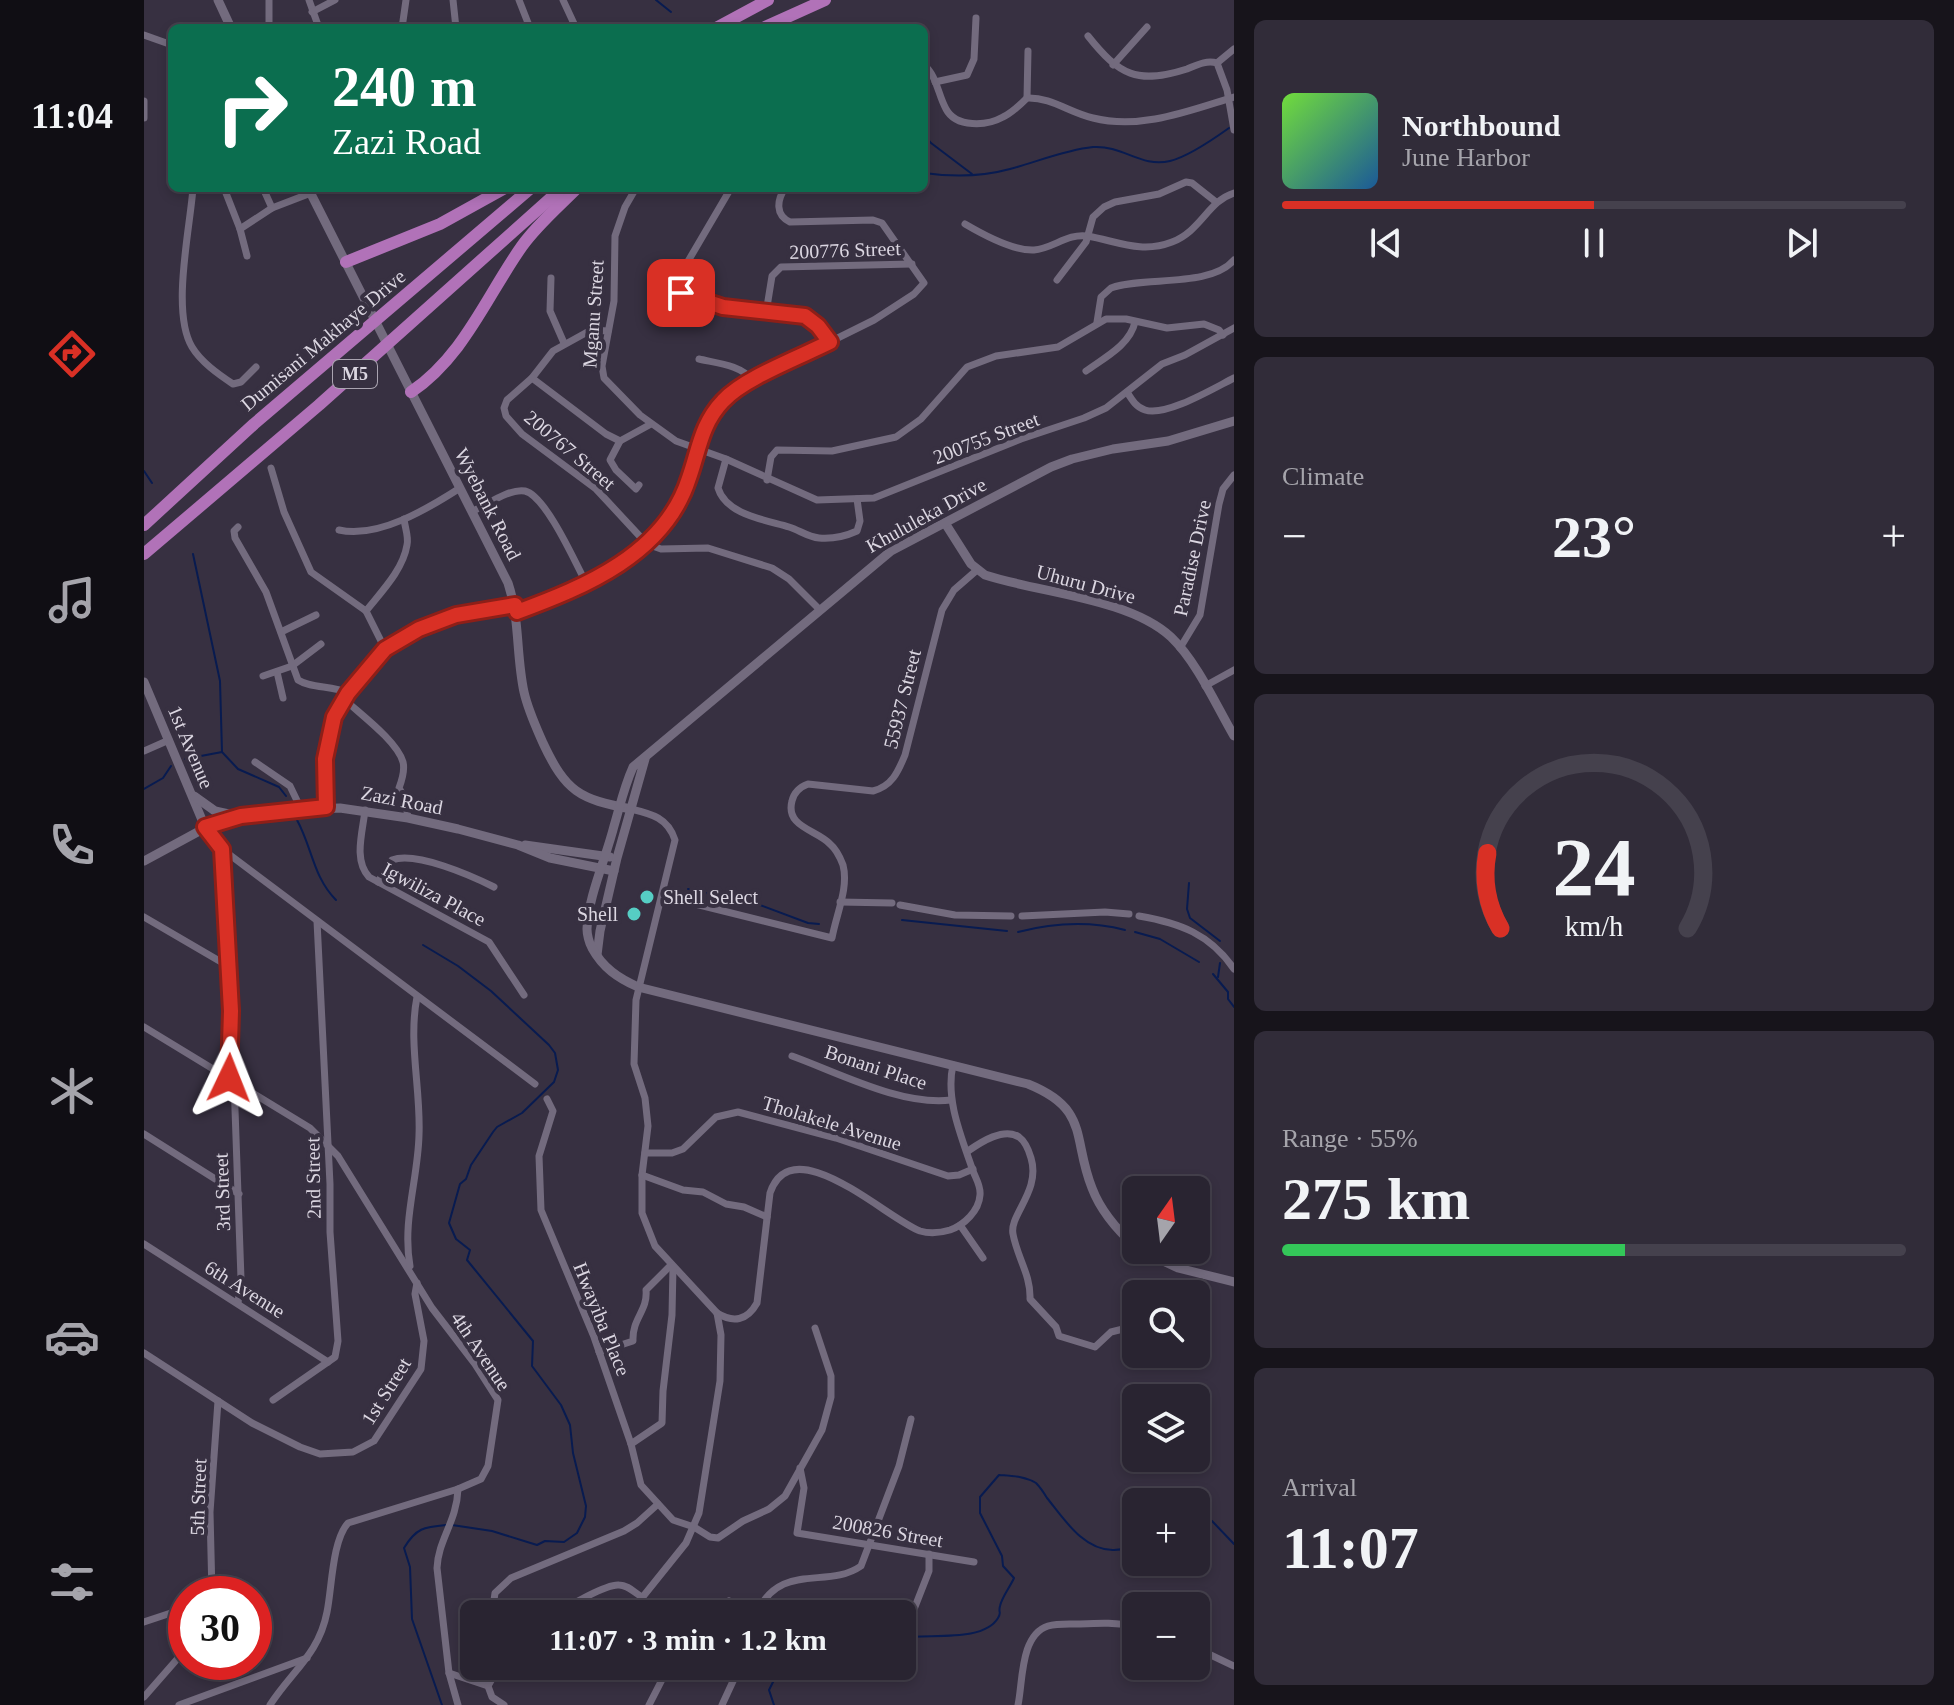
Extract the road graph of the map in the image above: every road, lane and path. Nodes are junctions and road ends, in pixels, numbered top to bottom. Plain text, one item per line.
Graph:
1 (218, 0) edge
2 (269, 0) edge
3 (309, 0) edge
4 (335, 0) edge
5 (406, 0) edge
6 (453, 0) edge
7 (519, 0) edge
8 (563, 0) edge
9 (768, 0) edge
10 (825, 0) edge
11 (312, 12) junction
12 (976, 18) dead end
13 (229, 24) edge
14 (269, 24) edge
15 (317, 24) edge
16 (403, 24) edge
17 (456, 24) edge
18 (528, 24) edge
19 (574, 24) edge
20 (723, 24) edge
21 (772, 24) edge
22 (1147, 27) dead end
23 (144, 35) edge
24 (1088, 36) dead end
25 (168, 44) edge
26 (1234, 49) edge
27 (1028, 51) dead end
28 (1217, 63) junction
29 (1113, 65) junction
30 (928, 71) edge
31 (935, 82) junction
32 (1027, 98) junction
33 (1231, 98) edge
34 (144, 101) edge
35 (144, 118) edge
36 (1234, 130) edge
37 (193, 192) edge
38 (226, 192) edge
39 (265, 192) edge
40 (305, 192) edge
41 (310, 192) edge
42 (498, 192) edge
43 (526, 192) edge
44 (558, 192) edge
45 (573, 192) edge
46 (634, 192) edge
47 (729, 192) edge
48 (783, 192) edge
49 (1234, 193) edge
50 (1216, 202) junction
51 (272, 208) junction
52 (965, 224) dead end
53 (240, 229) junction
54 (1088, 236) junction
55 (247, 256) dead end
56 (1234, 260) edge
57 (346, 262) junction
58 (912, 264) junction
59 (551, 278) dead end
60 (1057, 280) dead end
61 (766, 313) junction
62 (1097, 322) junction
63 (1135, 322) junction
64 (1234, 328) edge
65 (608, 331) junction
66 (1223, 335) junction
67 (830, 342) junction
68 (564, 343) junction
69 (699, 359) dead end
70 (256, 367) dead end
71 (1086, 371) dead end
72 (532, 378) junction
73 (1234, 378) edge
74 (753, 381) junction
75 (411, 392) junction
76 (1127, 392) junction
77 (1234, 421) edge
78 (651, 424) junction
79 (620, 441) junction
80 (696, 449) junction
81 (730, 461) junction
82 (271, 468) dead end
83 (1234, 475) edge
84 (767, 480) junction
85 (639, 485) dead end
86 (460, 488) junction
87 (857, 499) junction
88 (473, 511) junction
89 (404, 519) junction
90 (945, 523) junction
91 (144, 525) edge
92 (238, 527) dead end
93 (339, 530) dead end
94 (647, 544) junction
95 (144, 554) edge
96 (977, 570) junction
97 (586, 583) junction
98 (516, 608) junction
99 (819, 609) junction
100 (366, 611) junction
101 (316, 615) dead end
102 (281, 632) junction
103 (321, 644) dead end
104 (1180, 648) junction
105 (385, 649) junction
106 (292, 666) junction
107 (1234, 670) edge
108 (277, 672) junction
109 (263, 676) dead end
110 (144, 682) edge
111 (1205, 686) junction
112 (346, 696) junction
113 (283, 698) dead end
114 (1234, 736) edge
115 (169, 740) junction
116 (144, 751) edge
117 (645, 759) junction
118 (255, 762) dead end
119 (192, 794) junction
120 (618, 806) junction
121 (326, 807) junction
122 (301, 809) junction
123 (631, 809) junction
124 (365, 810) junction
125 (241, 816) junction
126 (408, 818) junction
127 (205, 827) junction
128 (518, 845) junction
129 (222, 849) junction
130 (603, 856) junction
131 (617, 858) junction
132 (144, 861) edge
133 (600, 869) junction
134 (614, 871) junction
135 (378, 882) junction
136 (494, 887) dead end
137 (663, 896) junction
138 (840, 902) junction
139 (1129, 914) dead end
140 (1011, 916) dead end
141 (1022, 916) dead end
142 (1139, 916) dead end
143 (144, 917) edge
144 (317, 921) junction
145 (597, 955) junction
146 (228, 966) junction
147 (1234, 969) edge
148 (638, 987) junction
149 (524, 995) dead end
150 (417, 997) junction
151 (144, 1027) edge
152 (792, 1056) dead end
153 (953, 1065) junction
154 (232, 1079) junction
155 (535, 1084) dead end
156 (547, 1099) dead end
157 (951, 1100) junction
158 (144, 1134) edge
159 (328, 1146) junction
160 (968, 1151) junction
161 (645, 1153) junction
162 (973, 1169) junction
163 (642, 1175) junction
164 (239, 1194) junction
165 (767, 1217) junction
166 (960, 1225) junction
167 (1122, 1234) edge
168 (144, 1244) edge
169 (983, 1258) dead end
170 (1170, 1264) edge
171 (672, 1266) junction
172 (411, 1271) junction
173 (417, 1282) junction
174 (1234, 1282) edge
175 (238, 1303) junction
176 (717, 1313) junction
177 (815, 1328) dead end
178 (1122, 1329) edge
179 (599, 1352) junction
180 (144, 1353) edge
181 (328, 1362) junction
182 (273, 1400) dead end
183 (218, 1401) junction
184 (911, 1419) dead end
185 (631, 1444) junction
186 (800, 1468) junction
187 (458, 1489) junction
188 (658, 1504) junction
189 (694, 1527) junction
190 (871, 1544) junction
191 (929, 1554) junction
192 (974, 1562) dead end
193 (212, 1576) edge
194 (642, 1597) junction
195 (495, 1600) edge
196 (582, 1600) edge
197 (640, 1600) edge
198 (767, 1600) edge
199 (916, 1604) edge
200 (168, 1614) edge
201 (144, 1622) edge
202 (1122, 1626) edge
203 (1210, 1655) edge
204 (309, 1658) junction
205 (1234, 1666) edge
206 (168, 1670) edge
207 (449, 1673) junction
208 (491, 1680) edge
209 (662, 1680) edge
210 (734, 1680) edge
211 (488, 1686) junction
212 (144, 1697) edge
213 (179, 1705) edge
214 (270, 1705) edge
215 (458, 1705) edge
216 (504, 1705) edge
217 (649, 1705) edge
218 (722, 1705) edge
219 (1018, 1705) edge

1 - 13 street
2 - 14 street
3 - 11 street
4 - 11 street
5 - 16 street
6 - 17 street
7 - 18 street
8 - 19 street
9 - 20 main road
10 - 21 main road
11 - 15 street
12 - 31 street
22 - 29 street
23 - 25 street
24 - 29 street
26 - 28 street
27 - 32 street
28 - 29 street
28 - 33 street
30 - 31 street
31 - 32 street
32 - 33 street
33 - 36 street
34 - 35 street
37 - 70 street
38 - 53 street
39 - 51 street
40 - 51 street
41 - 57 street, Wyebank Road
42 - 57 main road
43 - 91 main road, Dumisani Makhaye Drive / M5
44 - 95 main road, Dumisani Makhaye Drive / M5
45 - 75 main road
46 - 65 street, Mganu Street
47 - 61 street
48 - 58 street
49 - 50 street
50 - 54 street
50 - 54 street
51 - 53 street
52 - 54 street
53 - 55 street
54 - 60 street
56 - 62 street
57 - 75 street, Wyebank Road
58 - 61 street, 200776 Street
58 - 67 street
59 - 68 street
61 - 67 street
62 - 63 street
62 - 84 street
63 - 66 street
63 - 71 street
64 - 66 street, 200755 Street
65 - 68 street, 200767 Street
65 - 78 street, Mganu Street
66 - 76 street, 200755 Street
67 - 74 street
68 - 72 street, 200767 Street
69 - 74 street
72 - 79 street
72 - 94 street, 200767 Street
73 - 76 street
74 - 80 street
75 - 86 street, Wyebank Road
76 - 87 street, 200755 Street
77 - 90 street, Khululeka Drive
78 - 79 street
78 - 80 street, Mganu Street
79 - 85 street
80 - 81 street, Mganu Street
80 - 94 street
81 - 84 street, 200755 Street
81 - 87 street
82 - 100 street
83 - 104 street, Paradise Drive
84 - 87 street, 200755 Street
86 - 88 street, Wyebank Road
86 - 89 street
88 - 97 street
88 - 98 street, Wyebank Road
89 - 93 street
89 - 100 street
90 - 96 street
90 - 99 street, Khululeka Drive
92 - 102 street
94 - 97 street
94 - 99 street
96 - 104 street, Uhuru Drive
96 - 138 street, 55937 Street
97 - 98 street
98 - 105 street
98 - 120 street, Wyebank Road
99 - 117 street, Khululeka Drive
100 - 105 street
101 - 102 street
102 - 106 street
103 - 106 street
104 - 111 street, Uhuru Drive
105 - 112 street
106 - 108 street
106 - 112 street
107 - 111 street
108 - 109 street
108 - 113 street
110 - 115 street, 1st Avenue
111 - 114 street, Uhuru Drive
112 - 121 street
112 - 126 street
115 - 116 street
115 - 119 street, 1st Avenue
117 - 120 street, Khululeka Drive
117 - 123 street
118 - 122 street
119 - 125 street
119 - 127 street, 1st Avenue
120 - 123 street, Wyebank Road
120 - 130 street, Khululeka Drive
121 - 122 street, Zazi Road
121 - 124 street, Zazi Road
122 - 125 street, Zazi Road
123 - 131 street
123 - 137 street
124 - 126 street, Zazi Road
124 - 135 street, Igwiliza Place
125 - 127 street, Zazi Road
126 - 128 street, Zazi Road
127 - 129 street
127 - 132 street, Zazi Road
128 - 130 street, Zazi Road
128 - 133 street, Zazi Road
129 - 144 street
129 - 146 street, 3rd Street
130 - 131 street, Zazi Road
130 - 133 street, Khululeka Drive
131 - 134 street
133 - 134 street, Zazi Road
133 - 145 street, Khululeka Drive
134 - 145 street
135 - 136 street
135 - 149 street, Igwiliza Place
137 - 138 street, 55937 Street
137 - 148 street
138 - 140 street
139 - 141 street
142 - 147 street
143 - 146 street
144 - 150 street
144 - 159 street, 2nd Street
145 - 148 street
146 - 154 street, 3rd Street
148 - 153 street
148 - 161 street
150 - 155 street
150 - 172 street
151 - 154 street, 4th Avenue
152 - 157 street, Bonani Place
153 - 157 street
153 - 167 street
154 - 159 street, 4th Avenue
154 - 164 street, 3rd Street
156 - 179 street, Hwayiba Place
157 - 160 street
158 - 164 street
159 - 172 street, 4th Avenue
159 - 181 street, 2nd Street
160 - 162 street
160 - 178 street
161 - 162 street, Tholakele Avenue
161 - 163 street
162 - 166 street
163 - 165 street
163 - 171 street
164 - 175 street, 3rd Street
165 - 166 street
165 - 176 street
166 - 169 street
168 - 175 street, 6th Avenue
170 - 174 street
171 - 176 street
171 - 179 street
171 - 185 street
172 - 173 street, 4th Avenue
173 - 183 street, 1st Street
173 - 187 street, 4th Avenue
175 - 181 street, 6th Avenue
176 - 189 street
177 - 186 street
179 - 185 street, Hwayiba Place
180 - 183 street
181 - 182 street
183 - 193 street, 5th Street
184 - 190 street
185 - 188 street, Hwayiba Place
186 - 189 street
186 - 190 street, 200826 Street
187 - 204 street, 4th Avenue
187 - 207 street
188 - 189 street, Hwayiba Place
188 - 195 street
189 - 194 street
190 - 191 street, 200826 Street
190 - 198 street
191 - 192 street, 200826 Street
191 - 199 street
194 - 196 street
194 - 197 street
200 - 201 street
202 - 219 street
203 - 205 street
204 - 213 street
204 - 214 street, 4th Avenue
206 - 212 street
207 - 211 street
207 - 215 street
208 - 211 street
209 - 217 street
210 - 218 street
211 - 216 street

